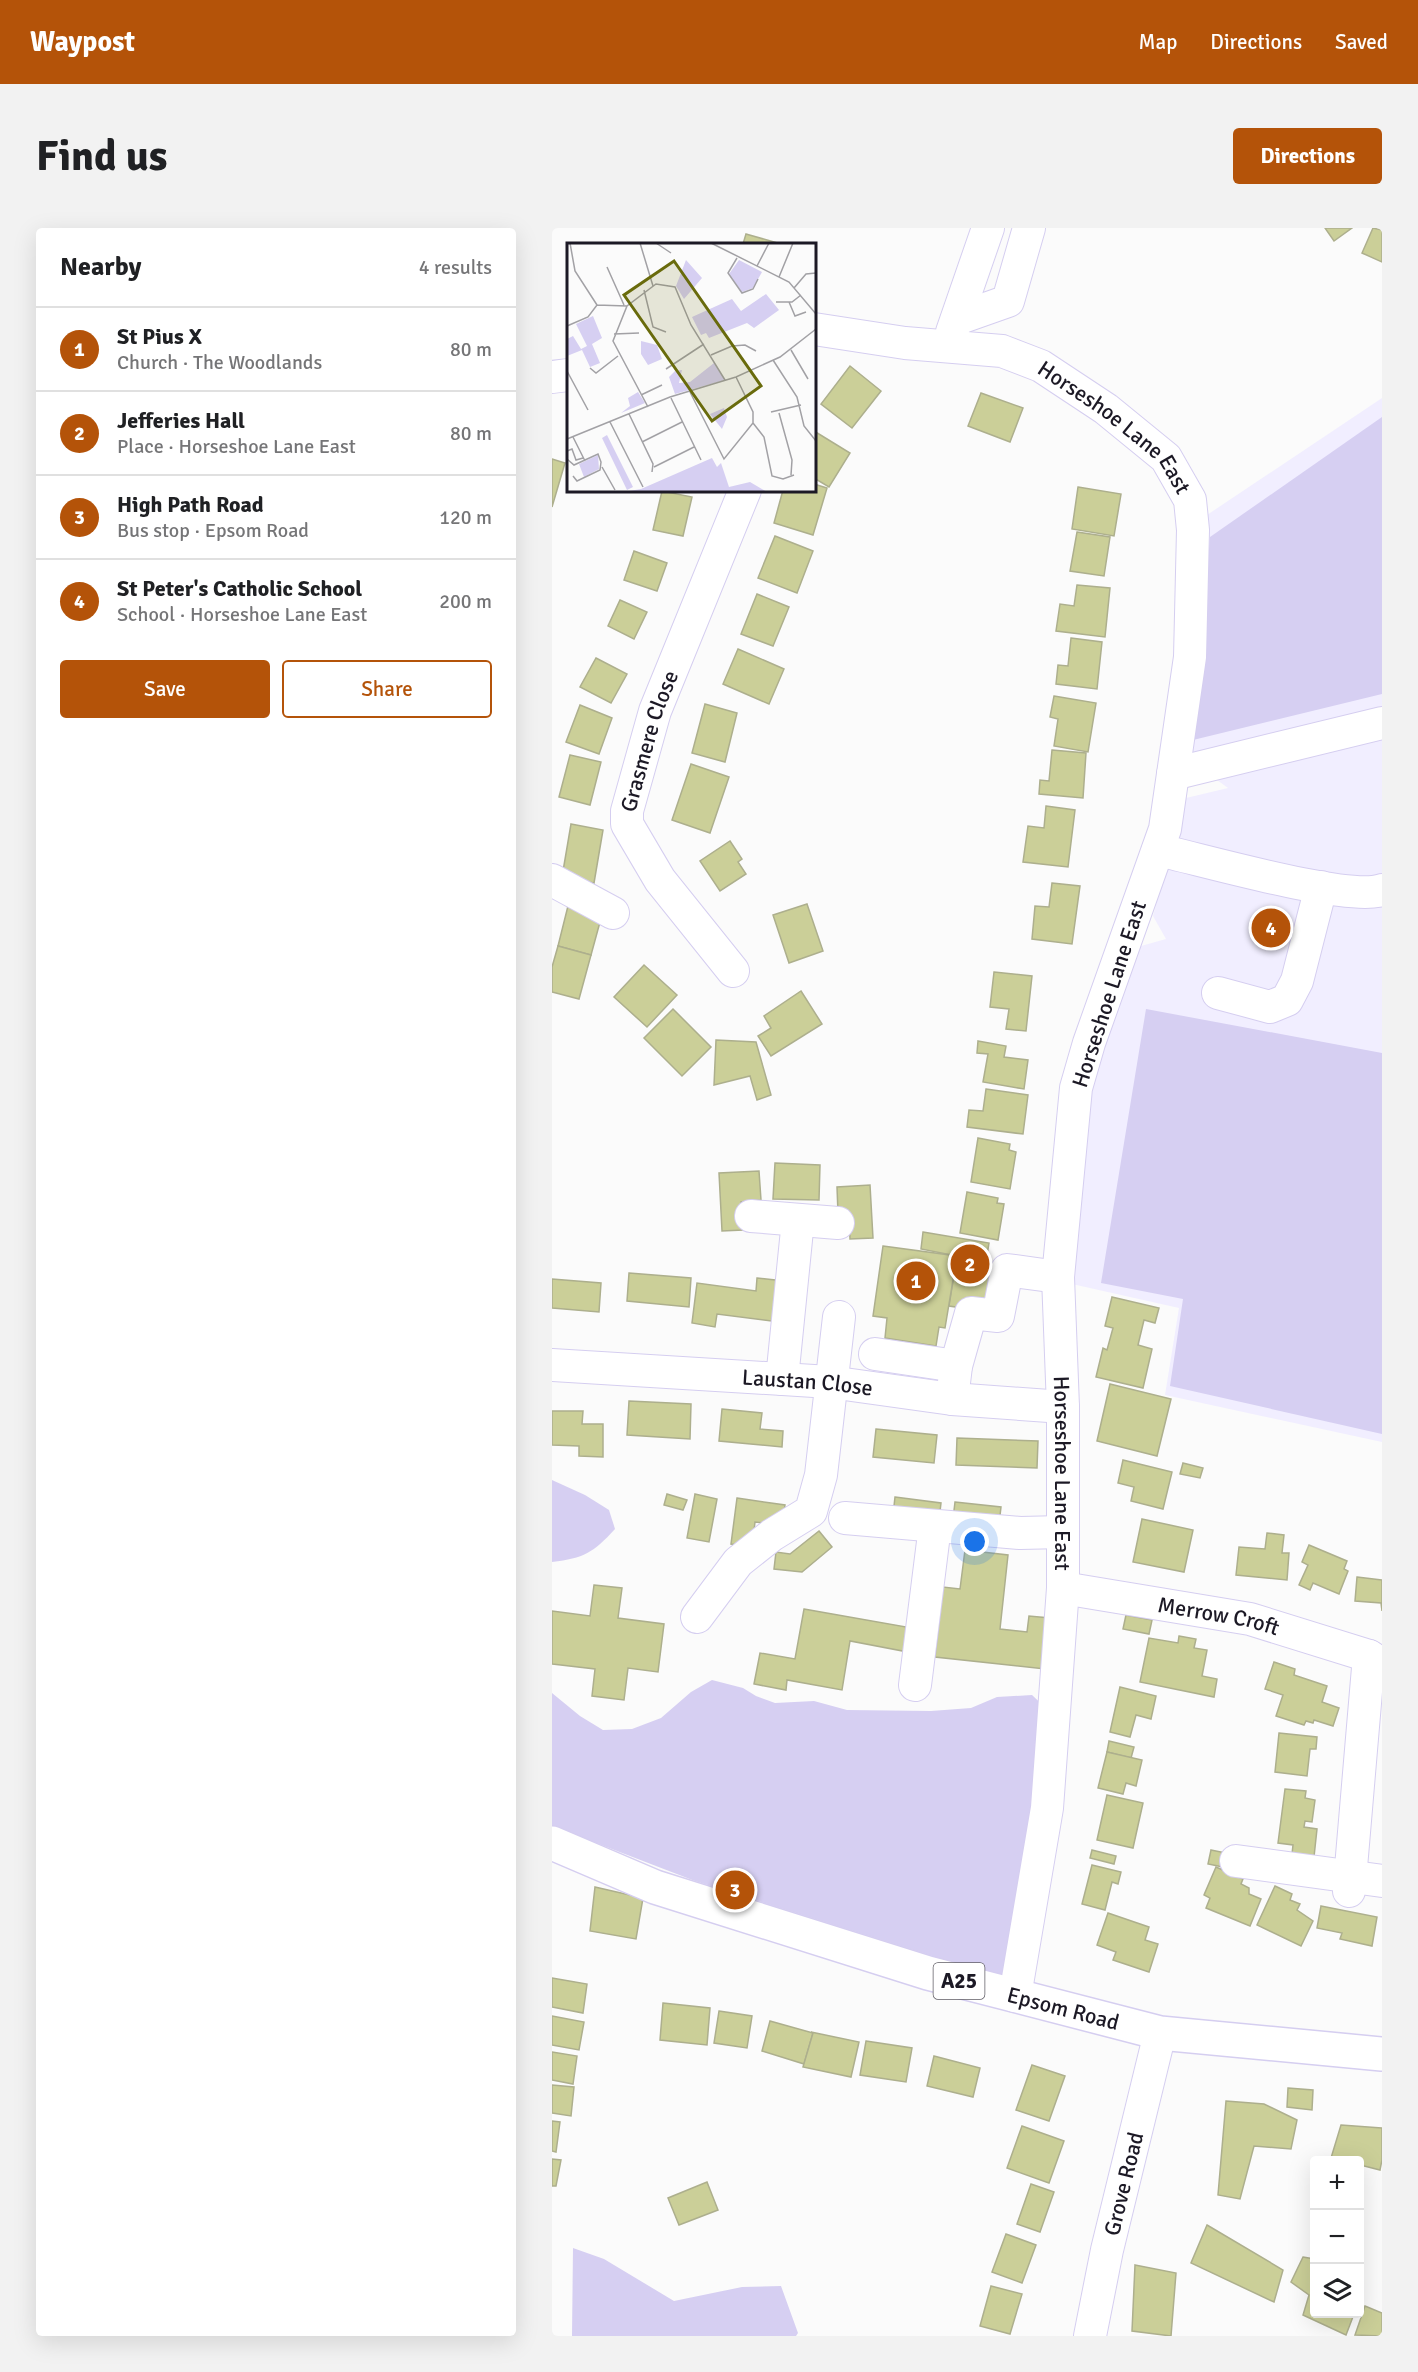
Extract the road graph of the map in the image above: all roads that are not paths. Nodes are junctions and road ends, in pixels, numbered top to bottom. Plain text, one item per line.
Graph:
1 (988, 228) edge
2 (1029, 228) edge
3 (816, 329) edge
4 (952, 333) junction
5 (567, 375) edge
6 (552, 377) edge
7 (745, 492) edge
8 (1382, 723) edge
9 (1173, 774) junction
10 (1158, 849) junction
11 (552, 880) edge
12 (1321, 887) junction
13 (1382, 890) edge
14 (613, 914) dead end
15 (733, 970) dead end
16 (1218, 993) dead end
17 (751, 1216) dead end
18 (798, 1220) junction
19 (838, 1223) dead end
20 (1058, 1277) junction
21 (839, 1317) dead end
22 (875, 1354) dead end
23 (552, 1365) edge
24 (956, 1366) junction
25 (782, 1379) junction
26 (830, 1382) junction
27 (952, 1399) junction
28 (1063, 1407) junction
29 (845, 1518) dead end
30 (935, 1526) junction
31 (1063, 1532) junction
32 (1063, 1588) junction
33 (697, 1617) dead end
34 (1375, 1660) edge
35 (915, 1685) dead end
36 (552, 1843) edge
37 (1236, 1861) dead end
38 (1382, 1881) edge
39 (1350, 1883) junction
40 (1015, 1995) junction
41 (1160, 2033) junction
42 (1382, 2054) edge
43 (1090, 2336) edge

1 - 4 street
2 - 4 street
3 - 4 street, Horseshoe Lane East
4 - 9 street, Horseshoe Lane East
5 - 6 street
7 - 15 street, Grasmere Close
8 - 9 street
9 - 10 street, Horseshoe Lane East
10 - 12 street
10 - 20 street, Horseshoe Lane East
11 - 14 street
12 - 13 street
12 - 16 street
17 - 18 street
18 - 19 street
18 - 25 street
20 - 24 street
20 - 28 street, Horseshoe Lane East
21 - 26 street
22 - 24 street
23 - 25 street, Laustan Close
24 - 27 street
25 - 26 street, Laustan Close
26 - 27 street, Laustan Close
26 - 33 street
27 - 28 street, Laustan Close
28 - 31 street, Horseshoe Lane East
29 - 30 street
30 - 31 street
30 - 35 street
31 - 32 street, Horseshoe Lane East
32 - 34 street, Merrow Croft
32 - 40 street, Horseshoe Lane East
34 - 39 street, Merrow Croft
36 - 40 main road, Epsom Road / A25
37 - 39 street
38 - 39 street
40 - 41 main road, Epsom Road / A25
41 - 42 main road, Epsom Road / A25
41 - 43 street, Grove Road

